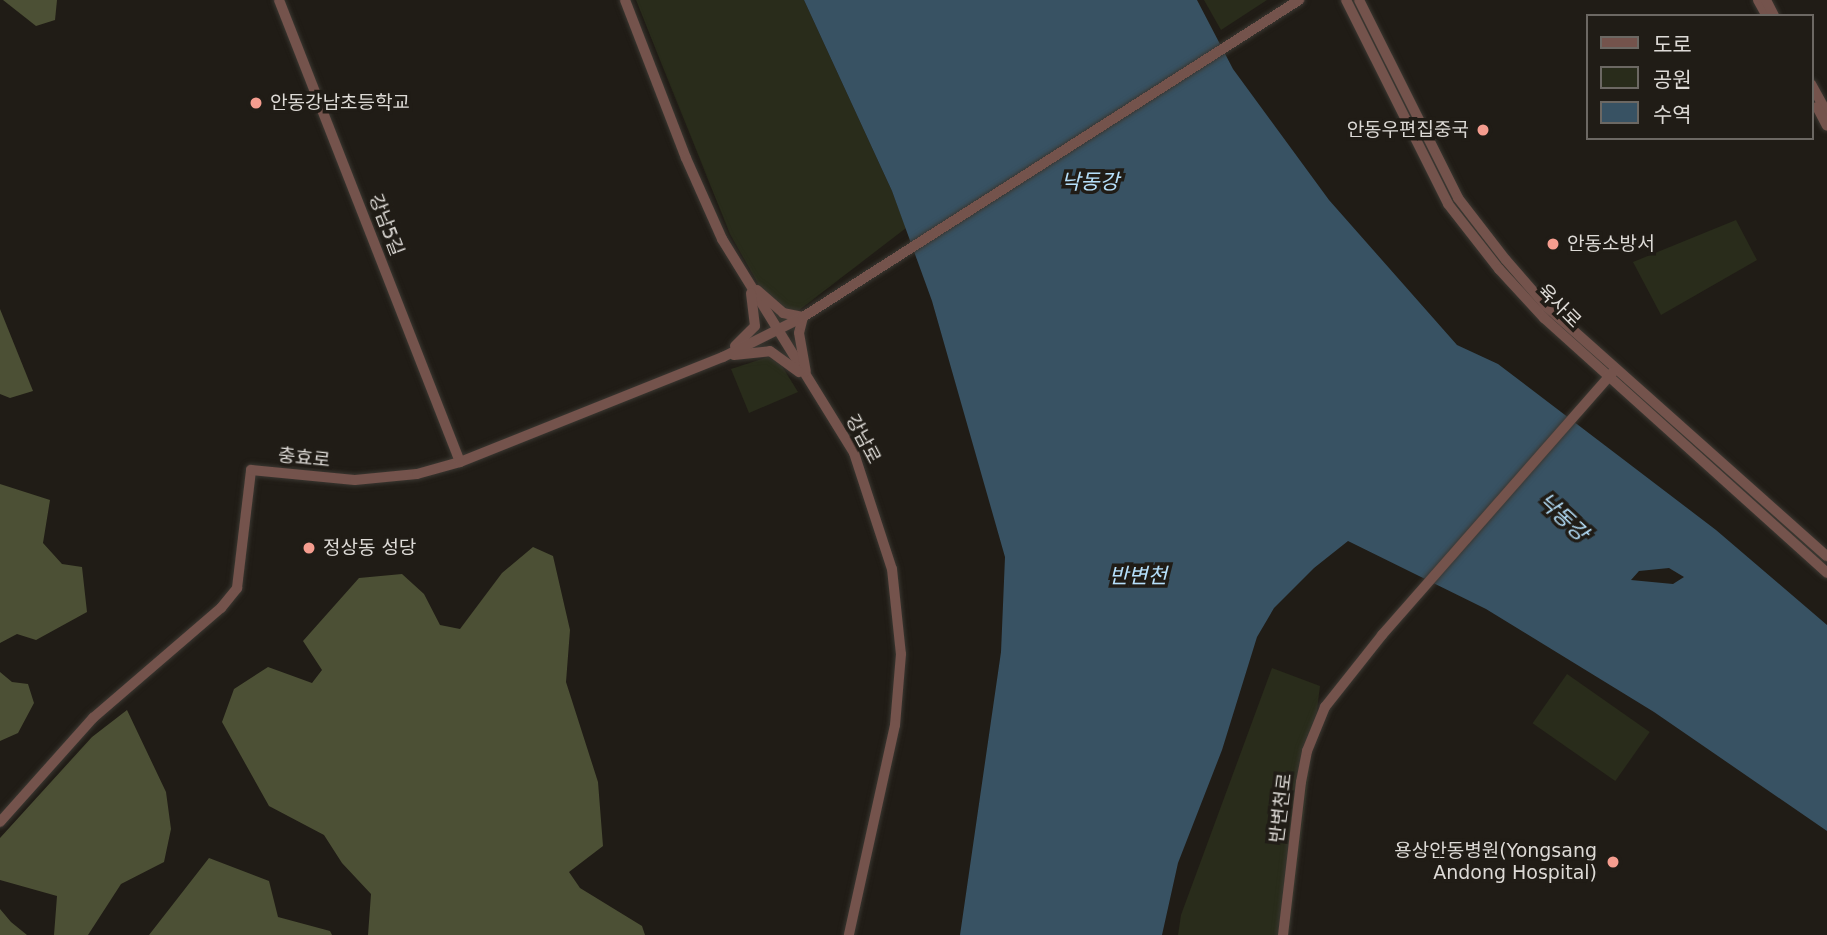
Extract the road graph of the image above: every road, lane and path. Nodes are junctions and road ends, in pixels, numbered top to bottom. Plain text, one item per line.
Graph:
1 (279, 0) edge
2 (625, 0) edge
3 (1299, 0) edge
4 (1346, 0) edge
5 (1359, 0) edge
6 (1813, 88) edge
7 (1813, 101) edge
8 (1827, 113) edge
9 (1827, 127) edge
10 (746, 280) junction
11 (803, 317) junction
12 (778, 331) junction
13 (723, 357) junction
14 (1613, 372) junction
15 (808, 380) junction
16 (460, 462) junction
17 (1827, 556) edge
18 (1827, 573) edge
19 (0, 822) edge
20 (849, 935) edge
21 (1283, 935) edge

1 - 16 street, 강남5길
2 - 10 street, 강남로
3 - 11 street, 충효로
4 - 14 street, 육사로
5 - 14 street, 육사로
6 - 8 street
7 - 9 street
10 - 11 street
10 - 12 street, 강남로
10 - 13 street
11 - 12 street, 충효로
11 - 15 street
12 - 13 street, 충효로
12 - 15 street, 강남로
13 - 15 street
13 - 16 street, 충효로
14 - 17 street, 육사로
14 - 18 street, 육사로
14 - 21 street, 반변천로
15 - 20 street, 강남로
16 - 19 street, 충효로

